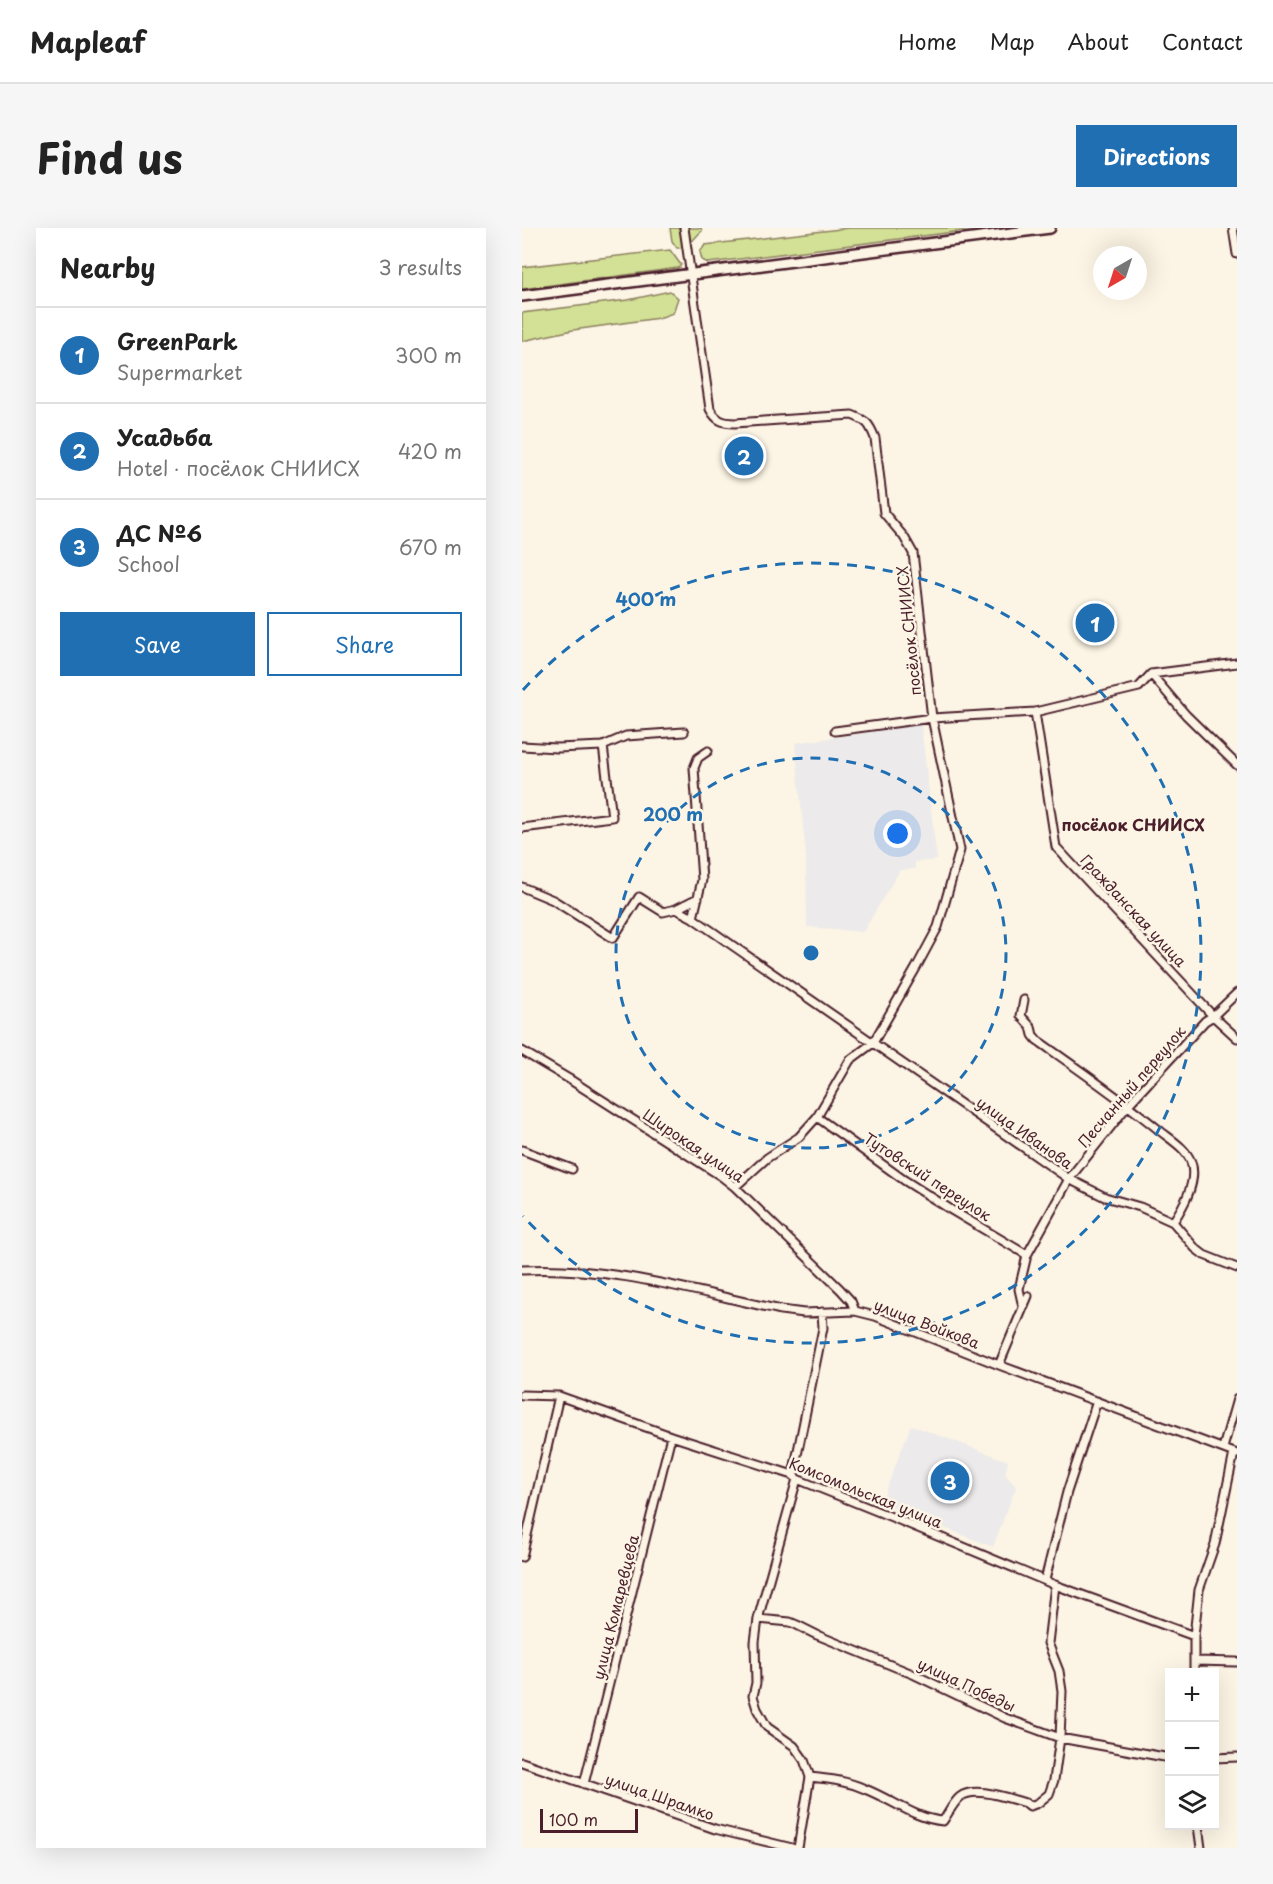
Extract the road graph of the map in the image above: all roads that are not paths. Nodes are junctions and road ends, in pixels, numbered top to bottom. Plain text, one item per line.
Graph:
1 (684, 228) edge
2 (1050, 228) edge
3 (1233, 228) edge
4 (1237, 254) edge
5 (689, 274) junction
6 (522, 296) edge
7 (1237, 663) edge
8 (1151, 674) junction
9 (1035, 712) junction
10 (932, 718) junction
11 (835, 731) dead end
12 (684, 732) dead end
13 (522, 746) edge
14 (603, 746) junction
15 (708, 751) dead end
16 (1237, 765) edge
17 (522, 828) edge
18 (522, 887) edge
19 (698, 898) junction
20 (676, 909) junction
21 (693, 918) junction
22 (1237, 993) edge
23 (1024, 1000) dead end
24 (1213, 1016) junction
25 (1237, 1038) edge
26 (873, 1043) junction
27 (522, 1051) edge
28 (1128, 1105) junction
29 (817, 1117) junction
30 (522, 1150) edge
31 (572, 1169) dead end
32 (1069, 1179) junction
33 (735, 1186) junction
34 (1173, 1222) junction
35 (1027, 1255) junction
36 (1237, 1268) edge
37 (522, 1270) edge
38 (1028, 1296) dead end
39 (1023, 1307) junction
40 (855, 1311) junction
41 (822, 1312) junction
42 (999, 1365) junction
43 (522, 1395) edge
44 (559, 1396) junction
45 (1237, 1399) edge
46 (1097, 1401) junction
47 (671, 1436) junction
48 (1222, 1448) junction
49 (1235, 1454) edge
50 (795, 1477) junction
51 (522, 1557) edge
52 (1045, 1580) junction
53 (1054, 1585) junction
54 (758, 1619) junction
55 (1194, 1636) junction
56 (1195, 1661) junction
57 (1237, 1662) edge
58 (1194, 1668) edge
59 (1060, 1738) junction
60 (1165, 1757) edge
61 (1237, 1757) edge
62 (1219, 1758) edge
63 (522, 1762) edge
64 (810, 1777) junction
65 (584, 1784) junction
66 (1199, 1830) edge
67 (792, 1848) edge
68 (798, 1848) edge
69 (1201, 1848) edge

1 - 5 street
2 - 5 street
3 - 4 street
5 - 6 street
5 - 10 street, посёлок СНИИСХ
7 - 8 street
8 - 9 street
8 - 16 street
9 - 10 street
9 - 24 street, Гражданская улица
10 - 11 street
10 - 26 street, посёлок СНИИСХ
12 - 14 street
13 - 14 street
14 - 17 street
15 - 19 street
18 - 20 street, улица Иванова
19 - 20 street
19 - 21 street
20 - 21 street, улица Иванова
21 - 26 street, улица Иванова
22 - 24 street, Песчанный переулок
23 - 28 street
24 - 25 street, Гражданская улица
24 - 28 street, Песчанный переулок
26 - 29 street
26 - 32 street, улица Иванова
27 - 33 street, Широкая улица
28 - 32 street, Песчанный переулок
28 - 34 street
29 - 33 street
29 - 35 street, Тутовский переулок
30 - 31 street
32 - 34 street, улица Иванова
32 - 35 street, Песчанный переулок
33 - 40 street, Широкая улица
34 - 36 street, улица Иванова
35 - 39 street, Песчанный переулок
37 - 41 street, улица Войкова
38 - 39 street
39 - 42 street
40 - 41 street, улица Войкова
40 - 42 street, улица Войкова
41 - 50 street
42 - 46 street, улица Войкова
43 - 44 street, Комсомольская улица
44 - 47 street, Комсомольская улица
44 - 51 street
45 - 48 street
46 - 48 street, улица Войкова
46 - 52 street
47 - 50 street, Комсомольская улица
47 - 65 street, улица Комаревцева
48 - 49 street, улица Войкова
49 - 55 street
50 - 52 street, Комсомольская улица
50 - 54 street
52 - 53 street, Комсомольская улица
53 - 55 street, Комсомольская улица
53 - 59 street
54 - 59 street, улица Победы
54 - 64 street
55 - 56 street
56 - 57 street
56 - 58 street
59 - 60 street, улица Победы
59 - 64 street
61 - 62 street
63 - 65 street, улица Шрамко
64 - 68 street
65 - 67 street, улица Шрамко
66 - 69 street

